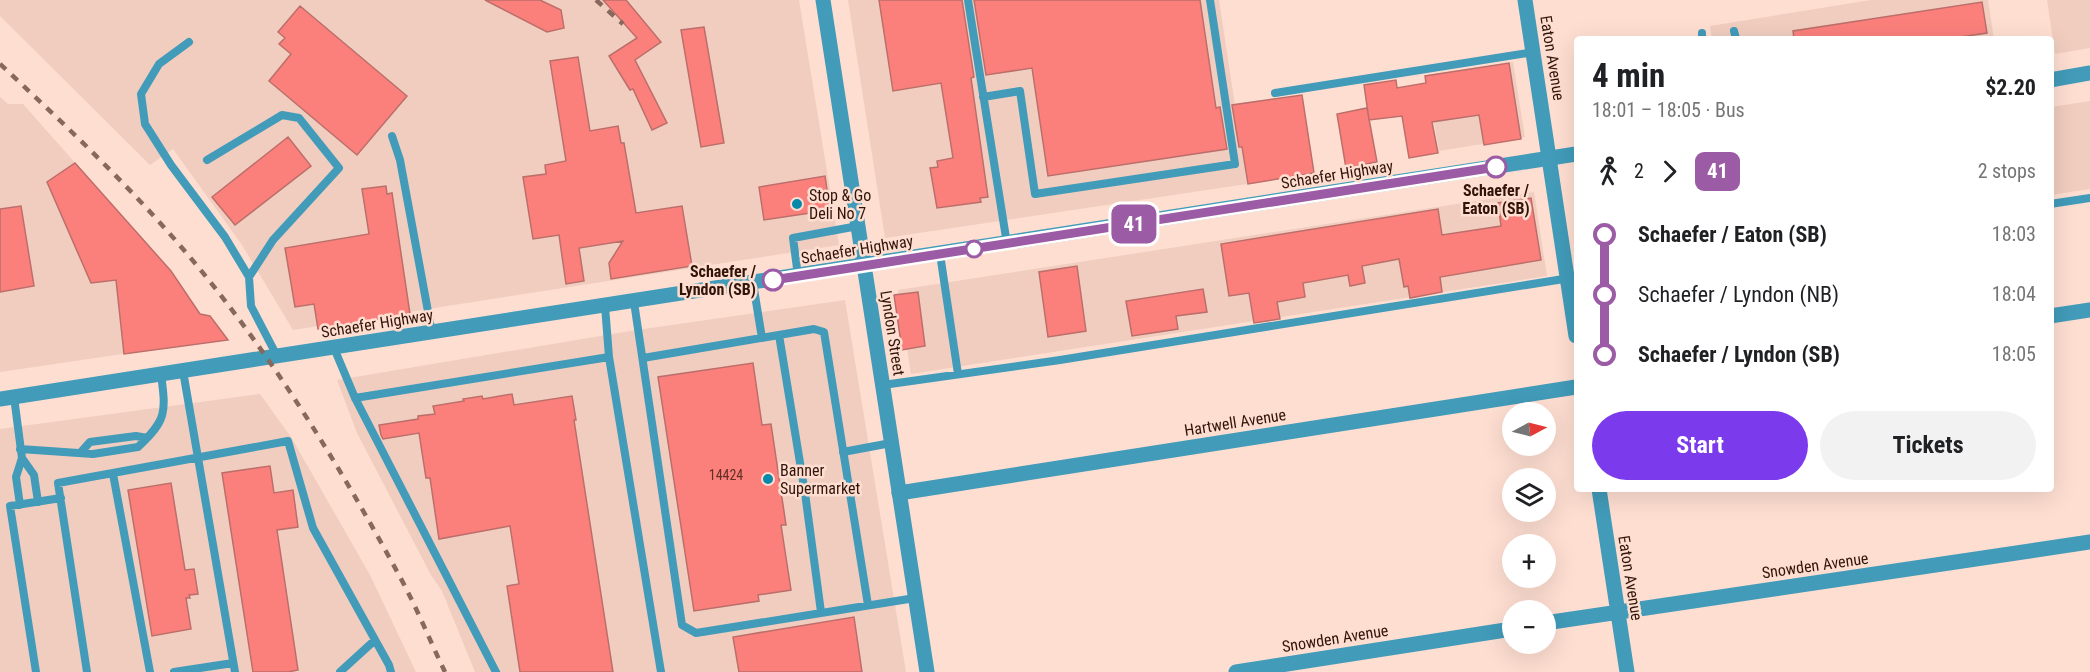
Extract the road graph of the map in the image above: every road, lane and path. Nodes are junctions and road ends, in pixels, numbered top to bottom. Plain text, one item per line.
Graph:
1 (823, 0) edge
2 (968, 0) edge
3 (1210, 0) edge
4 (1525, 0) edge
5 (189, 42) dead end
6 (1534, 52) junction
7 (2090, 73) edge
8 (2054, 79) edge
9 (1275, 93) dead end
10 (983, 97) junction
11 (392, 136) dead end
12 (1574, 154) edge
13 (1550, 158) junction
14 (207, 160) dead end
15 (2090, 198) edge
16 (2054, 203) edge
17 (858, 226) junction
18 (1007, 244) junction
19 (940, 254) junction
20 (864, 266) junction
21 (798, 276) junction
22 (249, 277) junction
23 (1572, 277) edge
24 (753, 283) junction
25 (634, 302) junction
26 (605, 306) junction
27 (1574, 306) edge
28 (2090, 310) edge
29 (2054, 315) edge
30 (432, 333) junction
31 (779, 335) junction
32 (762, 338) junction
33 (334, 348) junction
34 (277, 356) junction
35 (609, 357) junction
36 (643, 358) junction
37 (183, 371) junction
38 (160, 374) junction
39 (958, 374) junction
40 (882, 385) junction
41 (1574, 387) edge
42 (7, 398) edge
43 (355, 398) junction
44 (147, 438) junction
45 (891, 443) junction
46 (20, 449) junction
47 (81, 452) junction
48 (843, 452) junction
49 (22, 458) junction
50 (197, 458) junction
51 (113, 474) junction
52 (899, 492) junction
53 (1599, 492) edge
54 (61, 498) junction
55 (38, 502) junction
56 (20, 505) junction
57 (2090, 542) edge
58 (915, 598) junction
59 (868, 605) junction
60 (821, 612) junction
61 (1618, 612) junction
62 (1556, 621) edge
63 (1502, 630) edge
64 (375, 640) junction
65 (233, 663) junction
66 (36, 672) edge
67 (87, 672) edge
68 (150, 672) edge
69 (174, 672) edge
70 (235, 672) edge
71 (340, 672) edge
72 (391, 672) edge
73 (496, 672) edge
74 (661, 672) edge
75 (927, 672) edge
76 (1236, 672) edge
77 (1627, 672) edge

1 - 17 street, Lyndon Street
2 - 10 lane
3 - 10 lane
4 - 6 street, Eaton Avenue
5 - 22 lane
6 - 9 lane
6 - 13 street, Eaton Avenue
7 - 8 street
10 - 18 lane
11 - 30 lane
12 - 13 street, Schaefer Highway
13 - 18 street, Schaefer Highway
13 - 23 street, Eaton Avenue
14 - 22 lane
15 - 16 lane
17 - 20 street, Lyndon Street
17 - 21 lane
18 - 19 street, Schaefer Highway
19 - 20 street, Schaefer Highway
19 - 39 lane
20 - 21 street, Schaefer Highway
20 - 40 street, Lyndon Street
21 - 24 street, Schaefer Highway
22 - 34 lane
23 - 27 street, Eaton Avenue
23 - 39 lane
24 - 25 street, Schaefer Highway
24 - 32 lane
25 - 26 street, Schaefer Highway
25 - 36 lane
26 - 30 street, Schaefer Highway
26 - 35 lane
28 - 29 street
30 - 33 street, Schaefer Highway
31 - 32 lane
31 - 48 lane
31 - 60 lane
32 - 36 lane
33 - 34 street, Schaefer Highway
33 - 43 lane
34 - 37 street, Schaefer Highway
35 - 43 lane
35 - 74 lane
36 - 60 lane
37 - 38 street, Schaefer Highway
37 - 50 lane
38 - 42 street, Schaefer Highway
38 - 44 lane
39 - 40 lane
40 - 45 street, Lyndon Street
41 - 52 street, Hartwell Avenue
42 - 46 lane
43 - 73 lane
44 - 47 lane
44 - 47 lane
45 - 48 lane
45 - 52 street, Lyndon Street
46 - 47 lane
46 - 49 lane
48 - 59 lane
49 - 55 lane
49 - 56 lane
50 - 51 lane
50 - 64 lane
50 - 65 lane
51 - 54 lane
51 - 68 lane
52 - 58 street, Lyndon Street
53 - 61 street, Eaton Avenue
54 - 55 lane
54 - 67 lane
55 - 56 lane
56 - 66 lane
57 - 61 street, Snowden Avenue
58 - 59 lane
58 - 75 street, Lyndon Street
59 - 60 lane
61 - 62 street, Snowden Avenue
61 - 77 street, Eaton Avenue
63 - 76 street, Snowden Avenue
64 - 71 lane
64 - 72 lane
65 - 69 lane
65 - 70 lane

